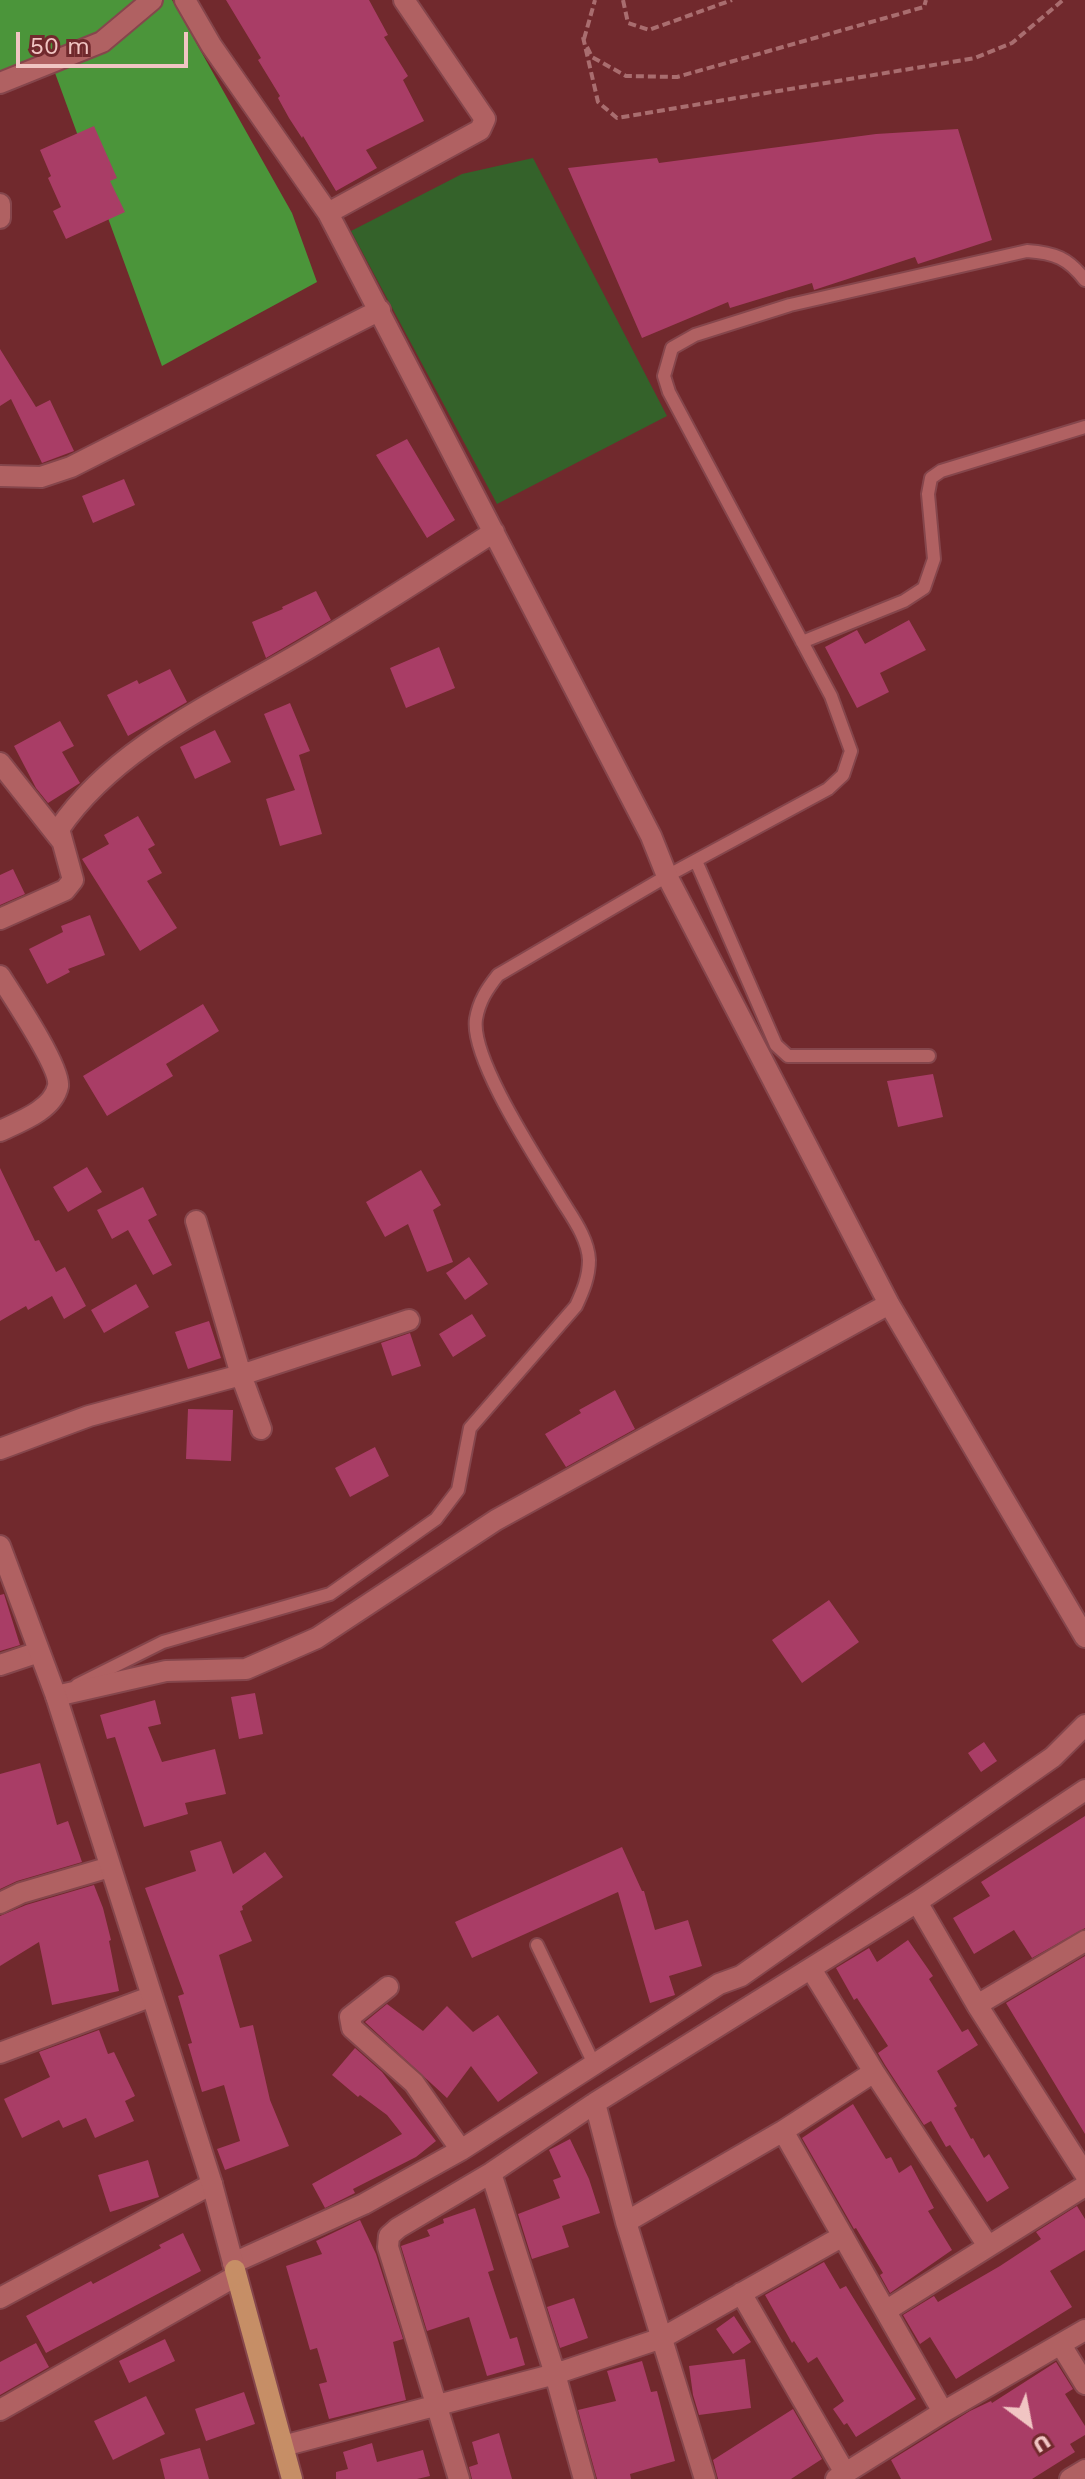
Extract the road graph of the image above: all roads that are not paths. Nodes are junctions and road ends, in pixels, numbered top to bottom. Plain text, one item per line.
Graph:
1 (152, 0) edge
2 (185, 0) edge
3 (404, 0) edge
4 (0, 83) edge
5 (0, 204) edge
6 (328, 213) junction
7 (0, 218) edge
8 (1085, 280) edge
9 (380, 310) junction
10 (1085, 427) edge
11 (0, 476) edge
12 (494, 532) junction
13 (802, 642) junction
14 (0, 763) edge
15 (61, 840) junction
16 (696, 861) junction
17 (667, 876) junction
18 (0, 919) edge
19 (0, 976) edge
20 (929, 1056) dead end
21 (0, 1131) edge
22 (196, 1221) dead end
23 (889, 1304) junction
24 (409, 1320) dead end
25 (241, 1375) junction
26 (261, 1429) dead end
27 (0, 1449) edge
28 (0, 1546) edge
29 (1085, 1637) edge
30 (39, 1652) junction
31 (0, 1665) edge
32 (56, 1696) junction
33 (1085, 1725) edge
34 (1085, 1790) edge
35 (110, 1867) junction
36 (917, 1902) junction
37 (0, 1903) edge
38 (1085, 1941) edge
39 (537, 1945) dead end
40 (811, 1969) junction
41 (388, 1987) dead end
42 (150, 1997) junction
43 (977, 2005) junction
44 (0, 2053) edge
45 (594, 2064) junction
46 (874, 2072) junction
47 (595, 2103) junction
48 (783, 2131) junction
49 (461, 2150) junction
50 (491, 2173) junction
51 (1085, 2174) edge
52 (212, 2184) junction
53 (1085, 2186) edge
54 (626, 2222) junction
55 (843, 2236) junction
56 (988, 2246) junction
57 (234, 2270) junction
58 (741, 2293) junction
59 (0, 2298) edge
60 (887, 2310) junction
61 (1085, 2330) edge
62 (662, 2338) junction
63 (1061, 2345) junction
64 (555, 2374) junction
65 (1085, 2384) edge
66 (437, 2404) junction
67 (0, 2410) edge
68 (943, 2412) junction
69 (283, 2446) junction
70 (1085, 2470) edge
71 (841, 2476) edge
72 (292, 2479) edge
73 (459, 2479) edge
74 (584, 2479) edge
75 (705, 2479) edge
76 (1070, 2479) edge

1 - 4 street
2 - 6 street
3 - 6 street
5 - 7 street
6 - 9 street
8 - 13 lane
9 - 11 street
9 - 12 street
10 - 13 lane
12 - 15 street
12 - 17 street
13 - 16 lane
14 - 15 street
15 - 18 street
16 - 17 lane
16 - 20 lane
17 - 23 street
17 - 32 lane
19 - 21 street
22 - 25 street
23 - 29 street
23 - 32 street
24 - 25 street
25 - 26 street
25 - 27 street
28 - 30 street
30 - 31 street
30 - 32 street
32 - 35 street
33 - 45 street
34 - 36 street
35 - 37 street
35 - 42 street
36 - 40 street
36 - 43 street
38 - 43 street
39 - 45 lane
40 - 46 street
40 - 47 street
41 - 49 street
42 - 44 street
42 - 52 street
43 - 51 street
45 - 49 street
46 - 48 street
46 - 56 street
47 - 50 street
47 - 54 street
48 - 54 street
48 - 55 street
49 - 57 street
50 - 64 street
50 - 66 street
52 - 57 street
52 - 59 street
53 - 56 street
54 - 62 street
55 - 58 street
55 - 60 street
56 - 60 street
57 - 67 street
57 - 69 main road
58 - 62 street
58 - 71 street
60 - 68 street
61 - 63 street
62 - 64 street
62 - 75 street
63 - 65 street
63 - 68 street
64 - 66 street
64 - 74 street
66 - 69 street
66 - 73 street
68 - 71 street
69 - 72 main road
70 - 76 street

